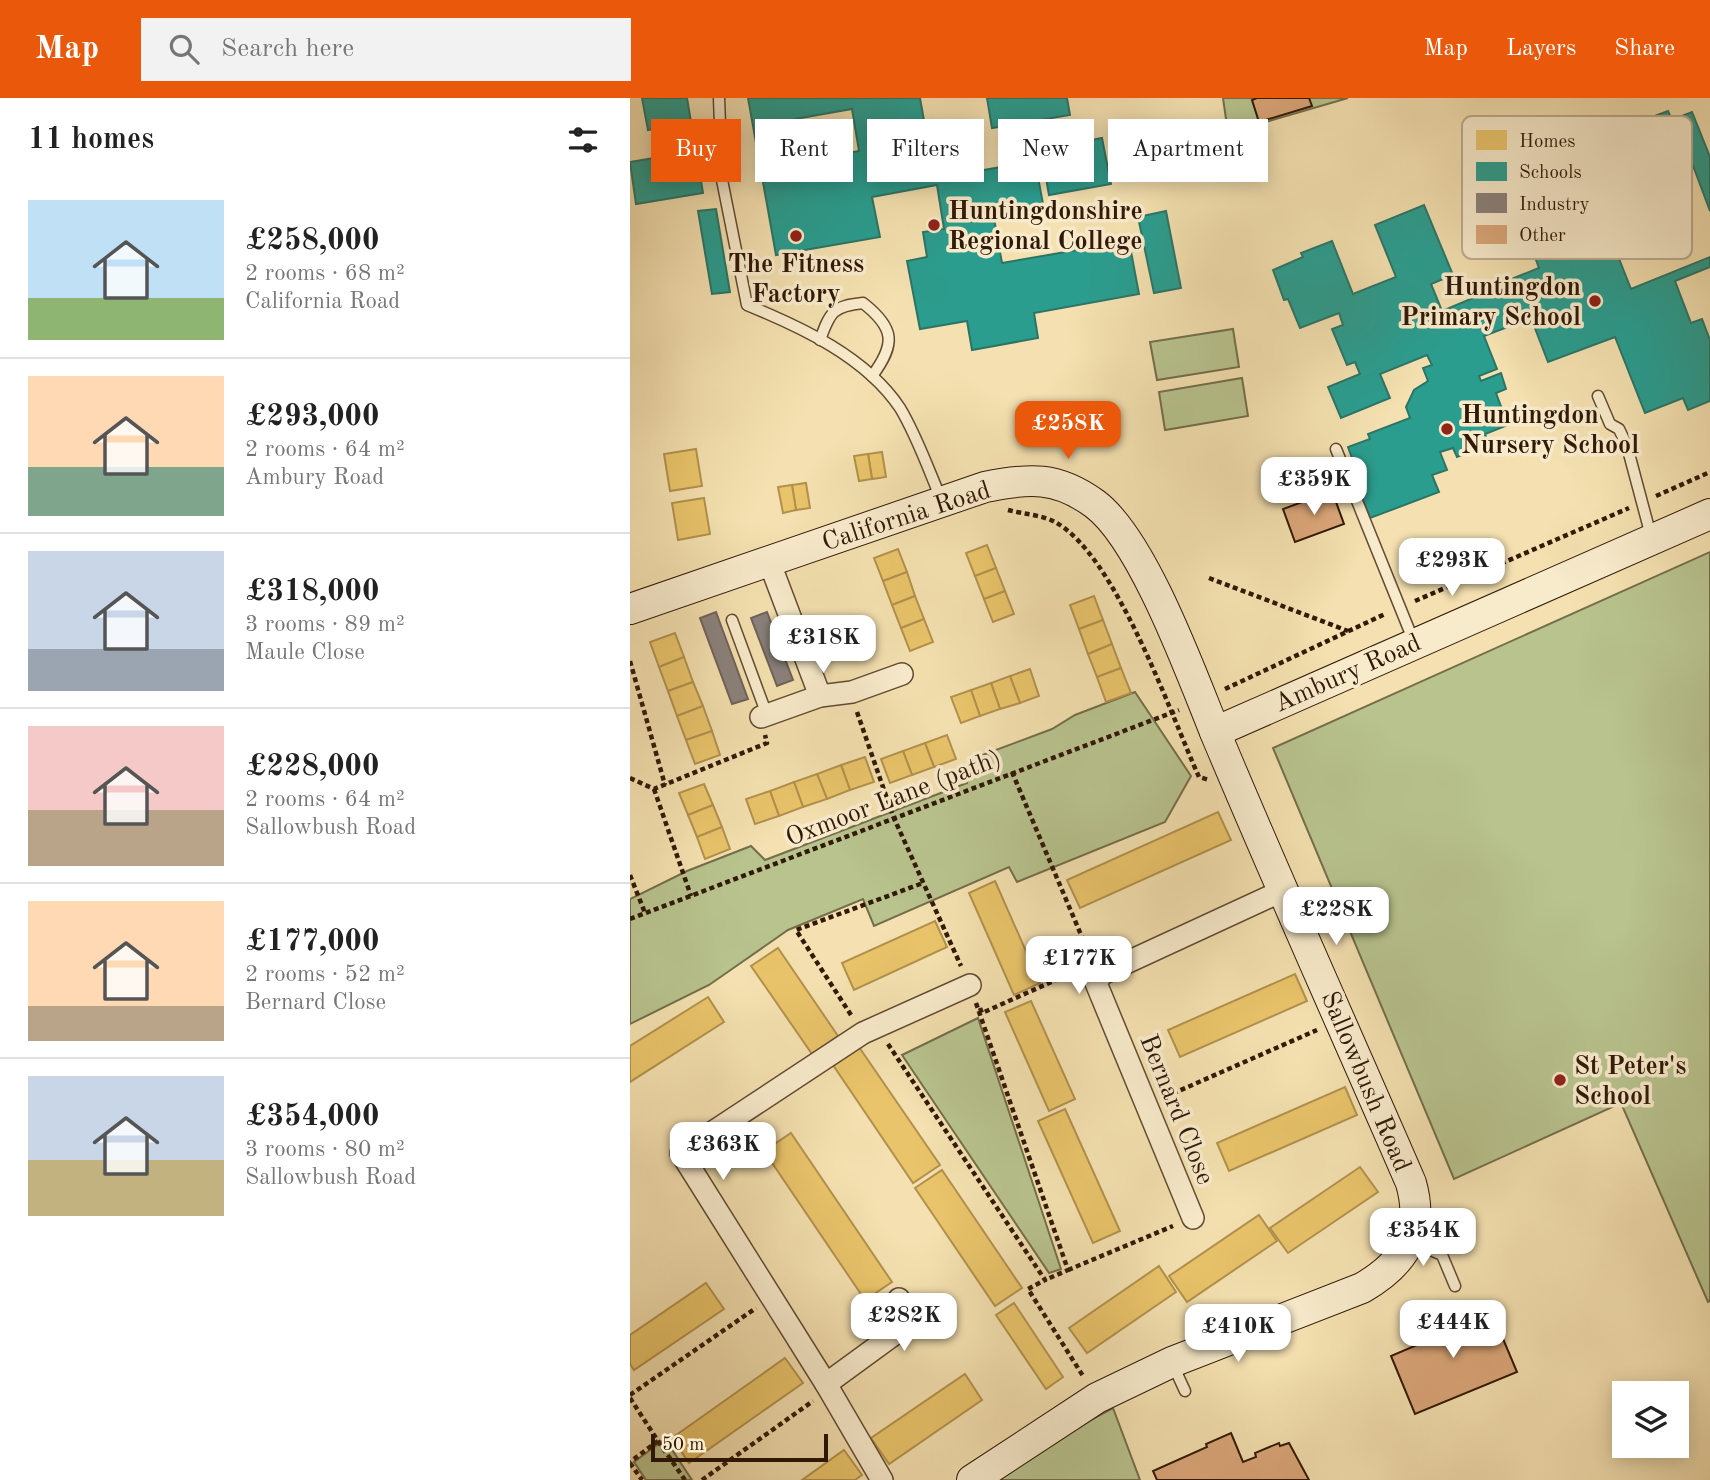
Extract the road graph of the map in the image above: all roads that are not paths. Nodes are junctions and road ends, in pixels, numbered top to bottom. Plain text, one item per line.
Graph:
1 (719, 98) edge
2 (820, 340) junction
3 (872, 376) junction
4 (1598, 396) dead end
5 (1336, 449) dead end
6 (942, 501) junction
7 (1710, 514) edge
8 (1651, 539) junction
9 (769, 561) junction
10 (630, 609) edge
11 (732, 620) dead end
12 (1414, 642) junction
13 (902, 674) dead end
14 (820, 696) junction
15 (764, 716) joint
16 (1215, 732) junction
17 (1284, 890) junction
18 (970, 985) road end
19 (1193, 1218) road end
20 (1409, 1241) junction
21 (1455, 1286) dead end
22 (899, 1299) dead end
23 (1172, 1362) junction
24 (827, 1387) junction
25 (1185, 1391) dead end
26 (882, 1480) edge
27 (972, 1480) edge

1 - 2 lane
2 - 3 lane
2 - 3 lane
3 - 6 lane
4 - 8 lane
5 - 12 lane
6 - 9 street, California Road
6 - 16 street, California Road
7 - 8 street, Ambury Road
8 - 12 street, Ambury Road
9 - 10 street, California Road
9 - 14 street
11 - 15 lane
12 - 16 street, Ambury Road
13 - 14 street
14 - 15 street
16 - 17 street, Sallowbush Road
17 - 19 street, Bernard Close
17 - 20 street, Sallowbush Road
18 - 24 street
20 - 21 lane
20 - 23 street, Sallowbush Road
22 - 24 street
23 - 25 lane
23 - 27 street, Sallowbush Road
24 - 26 street

